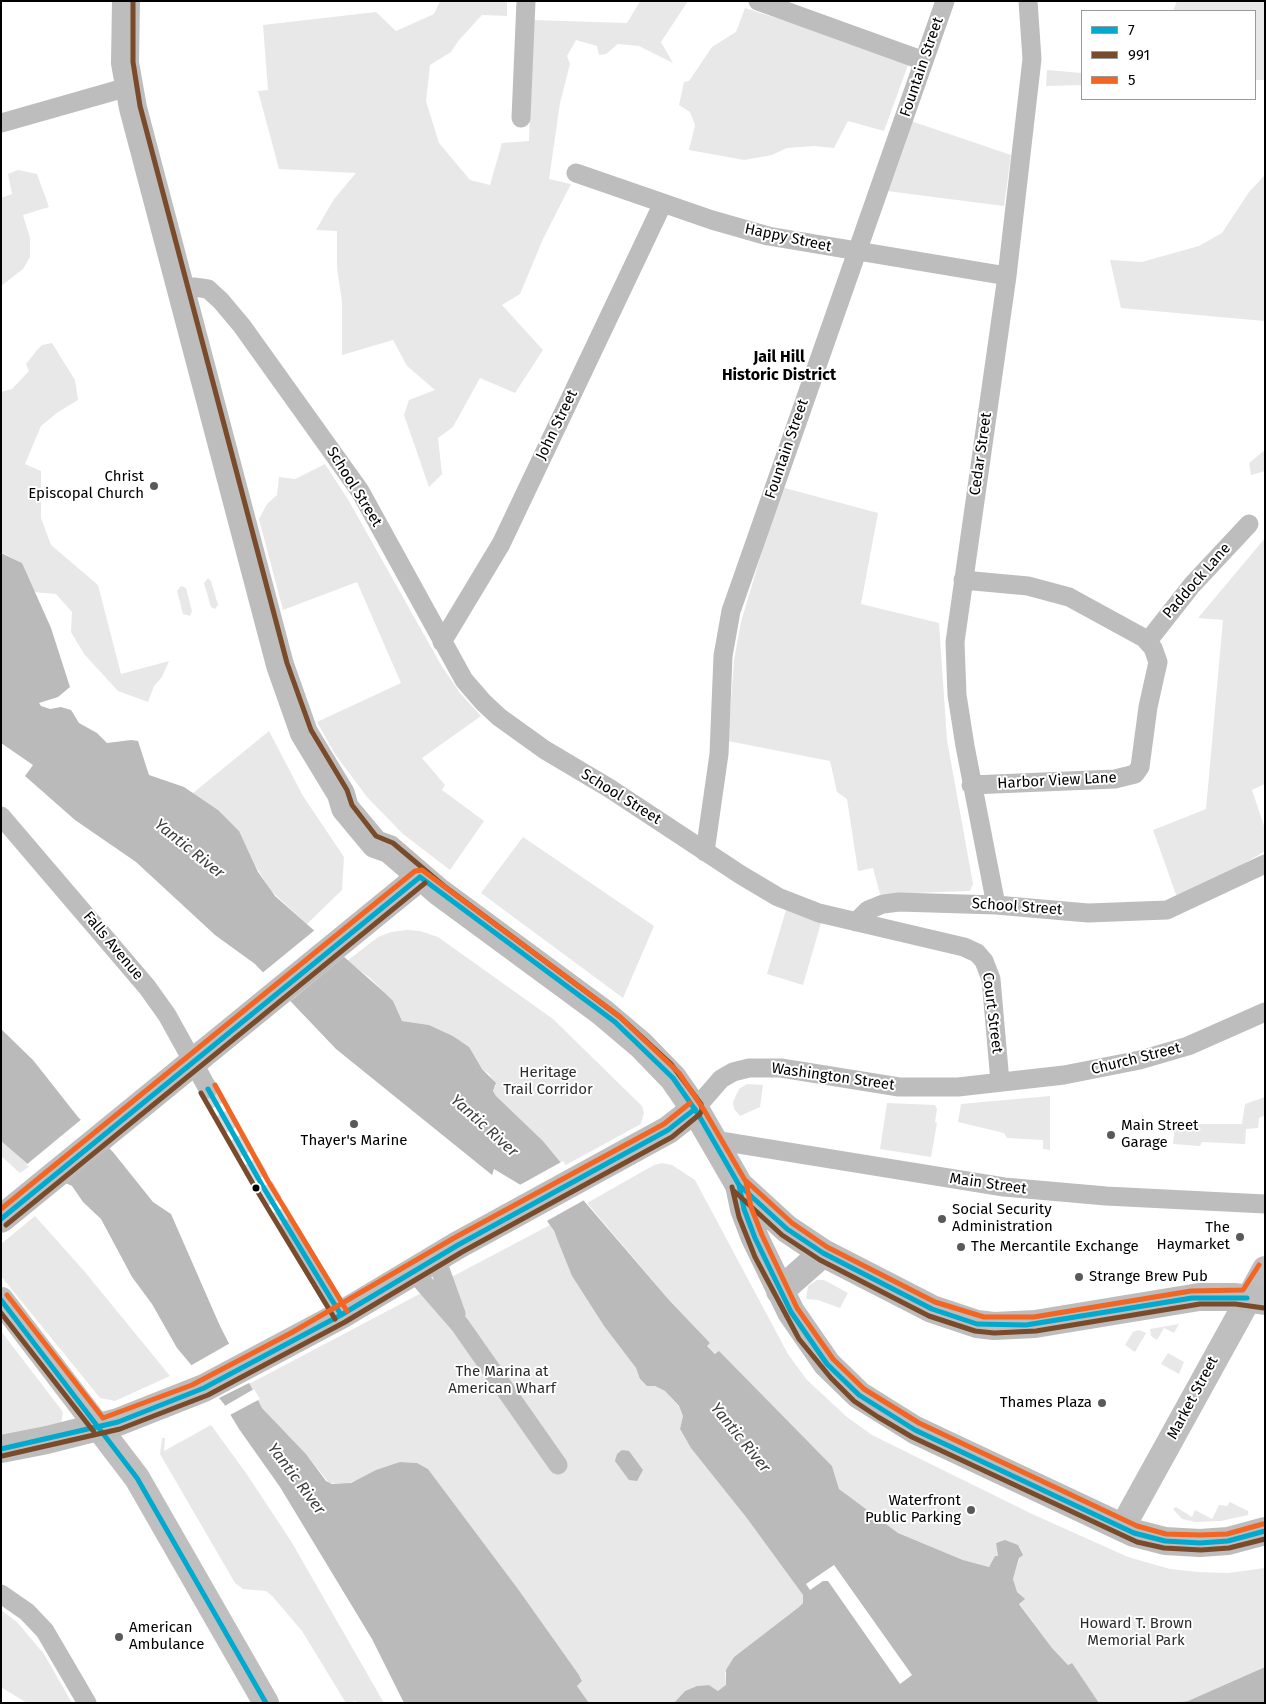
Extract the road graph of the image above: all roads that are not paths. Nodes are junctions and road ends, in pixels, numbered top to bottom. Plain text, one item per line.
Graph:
1 (126, 1) edge
2 (526, 1) edge
3 (758, 1) edge
4 (945, 1) edge
5 (1028, 1) edge
6 (924, 61) junction
7 (128, 87) junction
8 (521, 118) dead end
9 (1, 123) edge
10 (576, 173) dead end
11 (663, 203) junction
12 (856, 252) junction
13 (1007, 276) junction
14 (181, 289) junction
15 (1250, 524) dead end
16 (963, 580) junction
17 (1148, 641) junction
18 (442, 642) junction
19 (971, 785) junction
20 (1, 816) edge
21 (705, 852) junction
22 (1265, 864) edge
23 (420, 878) junction
24 (996, 905) junction
25 (856, 922) junction
26 (1265, 1012) edge
27 (1000, 1082) junction
28 (208, 1089) tunnel mouth
29 (695, 1109) junction
30 (714, 1140) junction
31 (739, 1185) junction
32 (1265, 1204) edge
33 (1, 1219) edge
34 (289, 1230) tunnel mouth
35 (823, 1253) junction
36 (425, 1265) junction
37 (1265, 1269) edge
38 (780, 1291) junction
39 (1256, 1299) edge
40 (1, 1300) edge
41 (341, 1315) junction
42 (460, 1325) junction
43 (100, 1427) junction
44 (1, 1449) edge
45 (558, 1465) dead end
46 (1122, 1528) junction
47 (1265, 1531) edge
48 (1, 1594) edge
49 (87, 1703) edge
50 (266, 1703) edge

1 - 7 main road
2 - 8 street
3 - 6 street
4 - 6 street, Fountain Street
5 - 13 street, Cedar Street
6 - 12 street, Fountain Street
7 - 9 street
7 - 14 main road
10 - 11 street, Happy Street
11 - 12 street, Happy Street
11 - 18 street, John Street
12 - 13 street, Happy Street
12 - 21 street, Fountain Street
13 - 16 street, Cedar Street
14 - 18 street, School Street
14 - 23 main road
15 - 17 street, Paddock Lane
16 - 17 street
16 - 19 street, Cedar Street
17 - 19 street, Harbor View Lane
18 - 21 street, School Street
19 - 24 street, Cedar Street
20 - 28 street, Falls Avenue
21 - 25 street, School Street
22 - 24 street, School Street
23 - 29 main road
23 - 33 main road
24 - 25 street, School Street
25 - 27 street, Court Street
26 - 27 street, Church Street
27 - 29 street, Washington Street
29 - 30 main road
29 - 36 main road
30 - 31 main road
30 - 32 street, Main Street
31 - 35 main road
31 - 38 main road
34 - 41 street
35 - 38 main road
35 - 39 main road
36 - 41 main road
36 - 42 street
36 - 42 street
37 - 39 main road, Market Street
38 - 46 main road
39 - 46 main road, Market Street
40 - 43 main road
41 - 43 main road
42 - 45 street
43 - 44 main road
43 - 50 main road
46 - 47 main road
48 - 49 street

